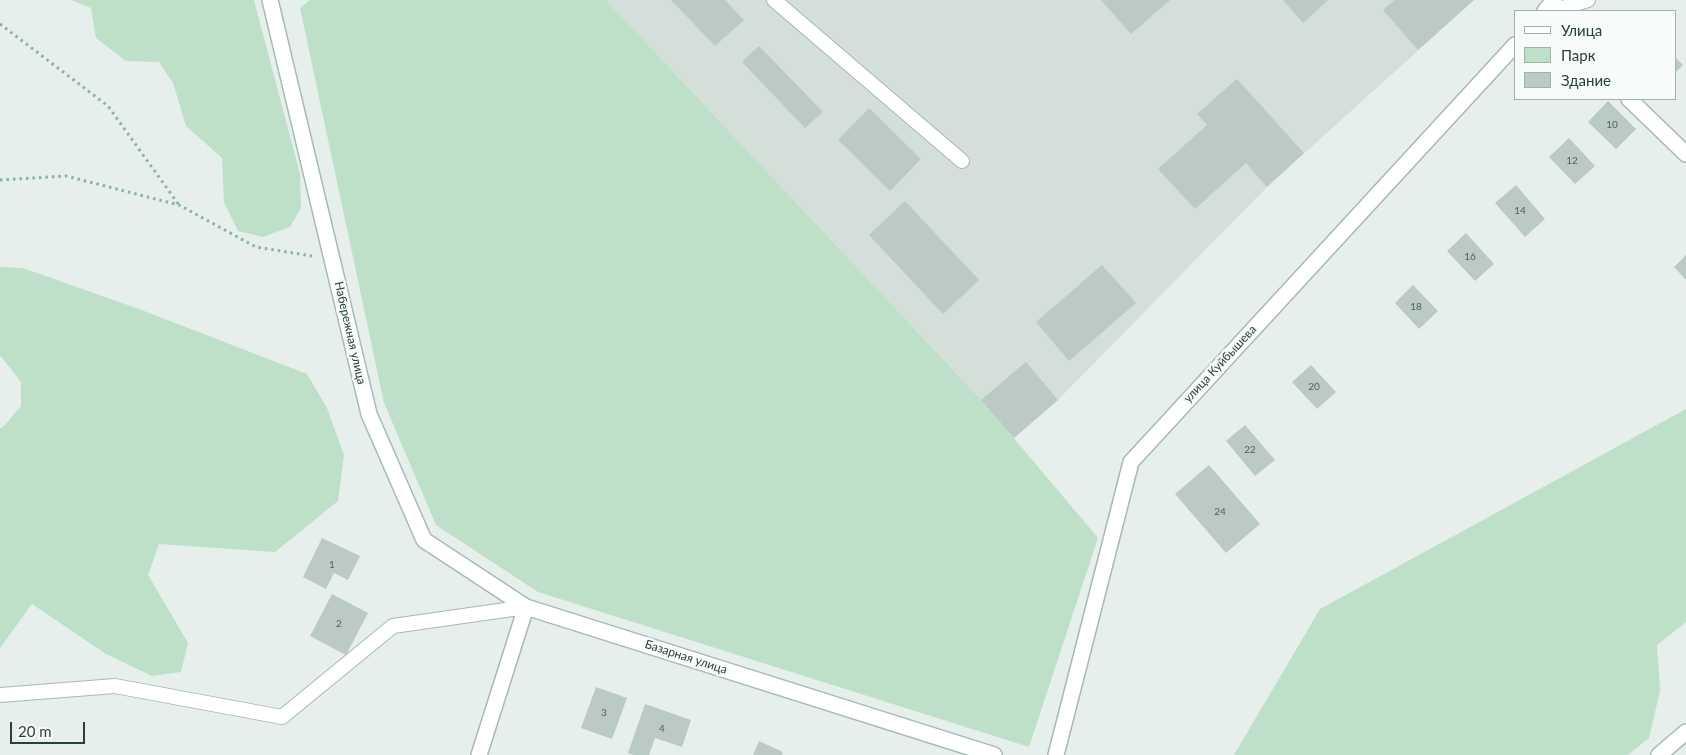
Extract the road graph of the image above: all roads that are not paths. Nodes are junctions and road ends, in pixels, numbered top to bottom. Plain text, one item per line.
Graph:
1 (270, 0) edge
2 (774, 0) edge
3 (1554, 0) edge
4 (1588, 0) edge
5 (1546, 10) edge
6 (1556, 10) edge
7 (1514, 46) edge
8 (1630, 100) edge
9 (1686, 154) edge
10 (962, 161) dead end
11 (526, 607) junction
12 (0, 695) edge
13 (1686, 732) edge
14 (479, 755) edge
15 (994, 755) edge
16 (1056, 755) edge
17 (1659, 755) edge

1 - 11 main road, Набережная улица
2 - 10 lane
3 - 5 main road
4 - 6 lane
7 - 16 main road, улица Куйбышева
8 - 9 main road
11 - 12 lane
11 - 14 main road
11 - 15 main road, Базарная улица
13 - 17 main road

